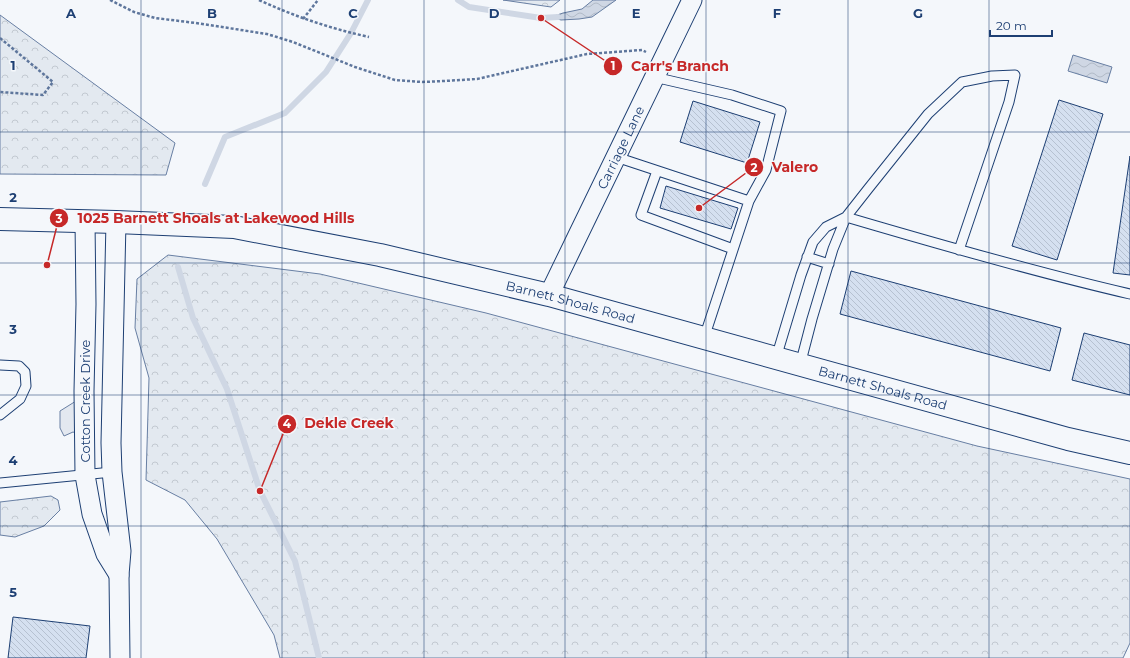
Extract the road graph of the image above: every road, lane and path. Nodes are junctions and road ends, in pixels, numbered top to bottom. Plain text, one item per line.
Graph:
1 (110, 0) edge
2 (259, 0) edge
3 (318, 0) edge
4 (692, 0) edge
5 (303, 18) junction
6 (369, 37) dead end
7 (0, 38) edge
8 (663, 60) junction
9 (654, 77) junction
10 (0, 92) edge
11 (616, 157) junction
12 (657, 171) junction
13 (749, 202) junction
14 (846, 217) junction
15 (0, 219) edge
16 (85, 220) junction
17 (116, 222) junction
18 (733, 249) junction
19 (959, 250) junction
20 (807, 258) junction
21 (829, 264) junction
22 (1130, 294) edge
23 (549, 295) junction
24 (704, 338) junction
25 (776, 358) junction
26 (800, 365) junction
27 (0, 366) edge
28 (0, 415) edge
29 (1130, 453) edge
30 (112, 472) junction
31 (85, 475) junction
32 (0, 483) edge
33 (119, 575) junction
34 (120, 658) edge

1 - 8 path
2 - 5 path
3 - 5 path
4 - 8 street, Carriage Lane
5 - 6 path
7 - 10 path
8 - 9 street, Carriage Lane
9 - 11 street, Carriage Lane
9 - 13 lane
11 - 12 lane
11 - 23 street, Carriage Lane
12 - 13 lane
12 - 18 lane
13 - 18 lane
14 - 19 lane
14 - 19 lane
14 - 20 lane
14 - 21 lane
15 - 16 main road, Barnett Shoals Road
16 - 17 main road, Barnett Shoals Road
16 - 31 street, Cotton Creek Drive
17 - 23 main road, Barnett Shoals Road
17 - 30 street, Cotton Creek Drive
18 - 24 lane
19 - 22 lane
20 - 21 lane
20 - 25 lane
21 - 26 lane
23 - 24 main road, Barnett Shoals Road
24 - 25 main road, Barnett Shoals Road
25 - 26 main road, Barnett Shoals Road
26 - 29 main road, Barnett Shoals Road
27 - 28 lane
30 - 31 lane
30 - 33 street, Cotton Creek Drive
31 - 32 lane
31 - 33 street, Cotton Creek Drive
33 - 34 street, Cotton Creek Drive

